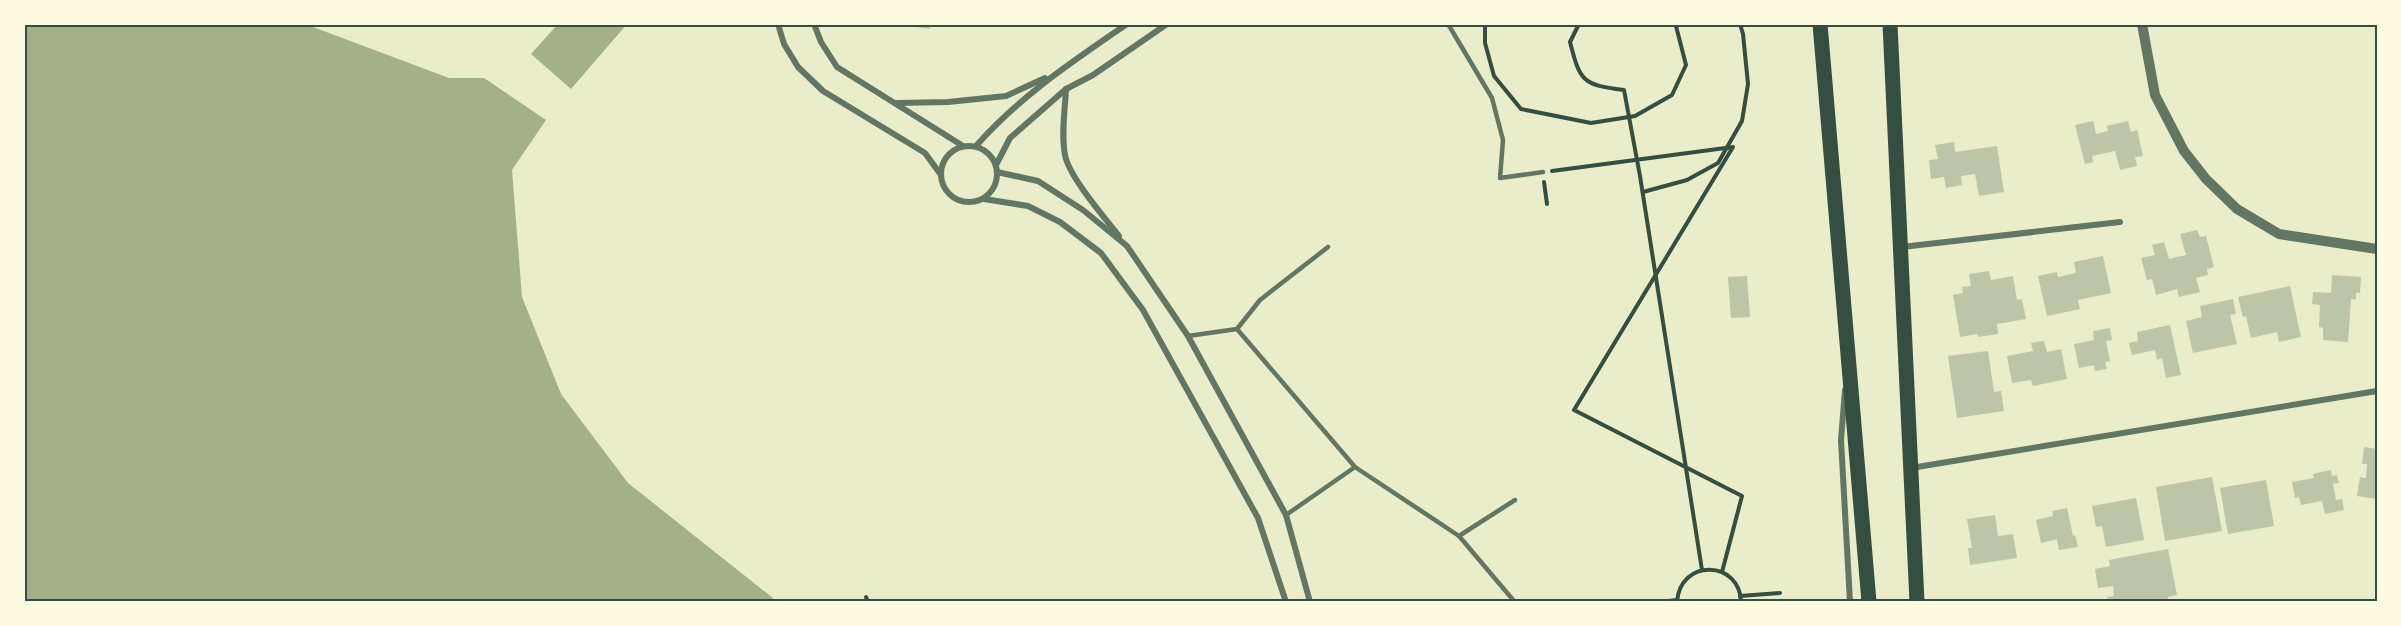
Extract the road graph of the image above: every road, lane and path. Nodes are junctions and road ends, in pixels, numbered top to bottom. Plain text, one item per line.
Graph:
1 (778, 24) edge
2 (814, 24) edge
3 (1127, 24) edge
4 (1167, 24) edge
5 (1448, 24) edge
6 (1485, 24) edge
7 (1578, 24) edge
8 (1672, 24) edge
9 (1740, 24) edge
10 (1820, 24) edge
11 (1889, 24) edge
12 (2142, 24) edge
13 (1052, 75) junction
14 (1066, 89) junction
15 (896, 103) junction
16 (963, 146) junction
17 (976, 146) junction
18 (1637, 160) junction
19 (996, 169) junction
20 (1543, 172) junction
21 (941, 175) junction
22 (1643, 192) junction
23 (984, 199) junction
24 (1547, 204) dead end
25 (2120, 222) dead end
26 (1127, 246) junction
27 (1329, 247) dead end
28 (1901, 247) junction
29 (2377, 249) edge
30 (1656, 275) junction
31 (1237, 329) junction
32 (1188, 336) junction
33 (1847, 353) junction
34 (2377, 391) edge
35 (1354, 467) junction
36 (1686, 468) junction
37 (1911, 468) junction
38 (1515, 500) dead end
39 (1286, 515) junction
40 (1459, 536) junction
41 (1702, 570) junction
42 (1722, 573) junction
43 (1780, 593) dead end
44 (1740, 596) junction
45 (1514, 601) edge
46 (1677, 601) edge
47 (1286, 602) edge
48 (1310, 602) edge
49 (1659, 602) edge
50 (1741, 602) edge
51 (1850, 602) edge
52 (1869, 602) edge
53 (1917, 602) edge

1 - 21 street
2 - 15 street
3 - 13 street
4 - 14 street
5 - 20 lane
6 - 8 path
7 - 18 path
9 - 22 path
10 - 33 highway
11 - 28 highway
12 - 29 street
13 - 15 street
13 - 17 street
14 - 19 street
14 - 26 street
15 - 16 street
16 - 17 street
16 - 21 street
17 - 19 street
18 - 20 path
18 - 22 path
18 - 30 path
19 - 23 street
19 - 26 street
20 - 24 path
21 - 23 street
22 - 30 path
23 - 47 street
25 - 28 street
26 - 32 street
27 - 31 lane
28 - 37 highway
30 - 36 path
30 - 36 path
31 - 32 lane
31 - 35 lane
32 - 39 street
33 - 51 street
33 - 52 highway
34 - 37 street
35 - 39 lane
35 - 40 lane
36 - 41 path
36 - 42 path
37 - 53 highway
38 - 40 lane
39 - 48 street
40 - 45 lane
41 - 42 path
41 - 46 path
42 - 44 path
43 - 44 path
44 - 50 path
46 - 49 path

